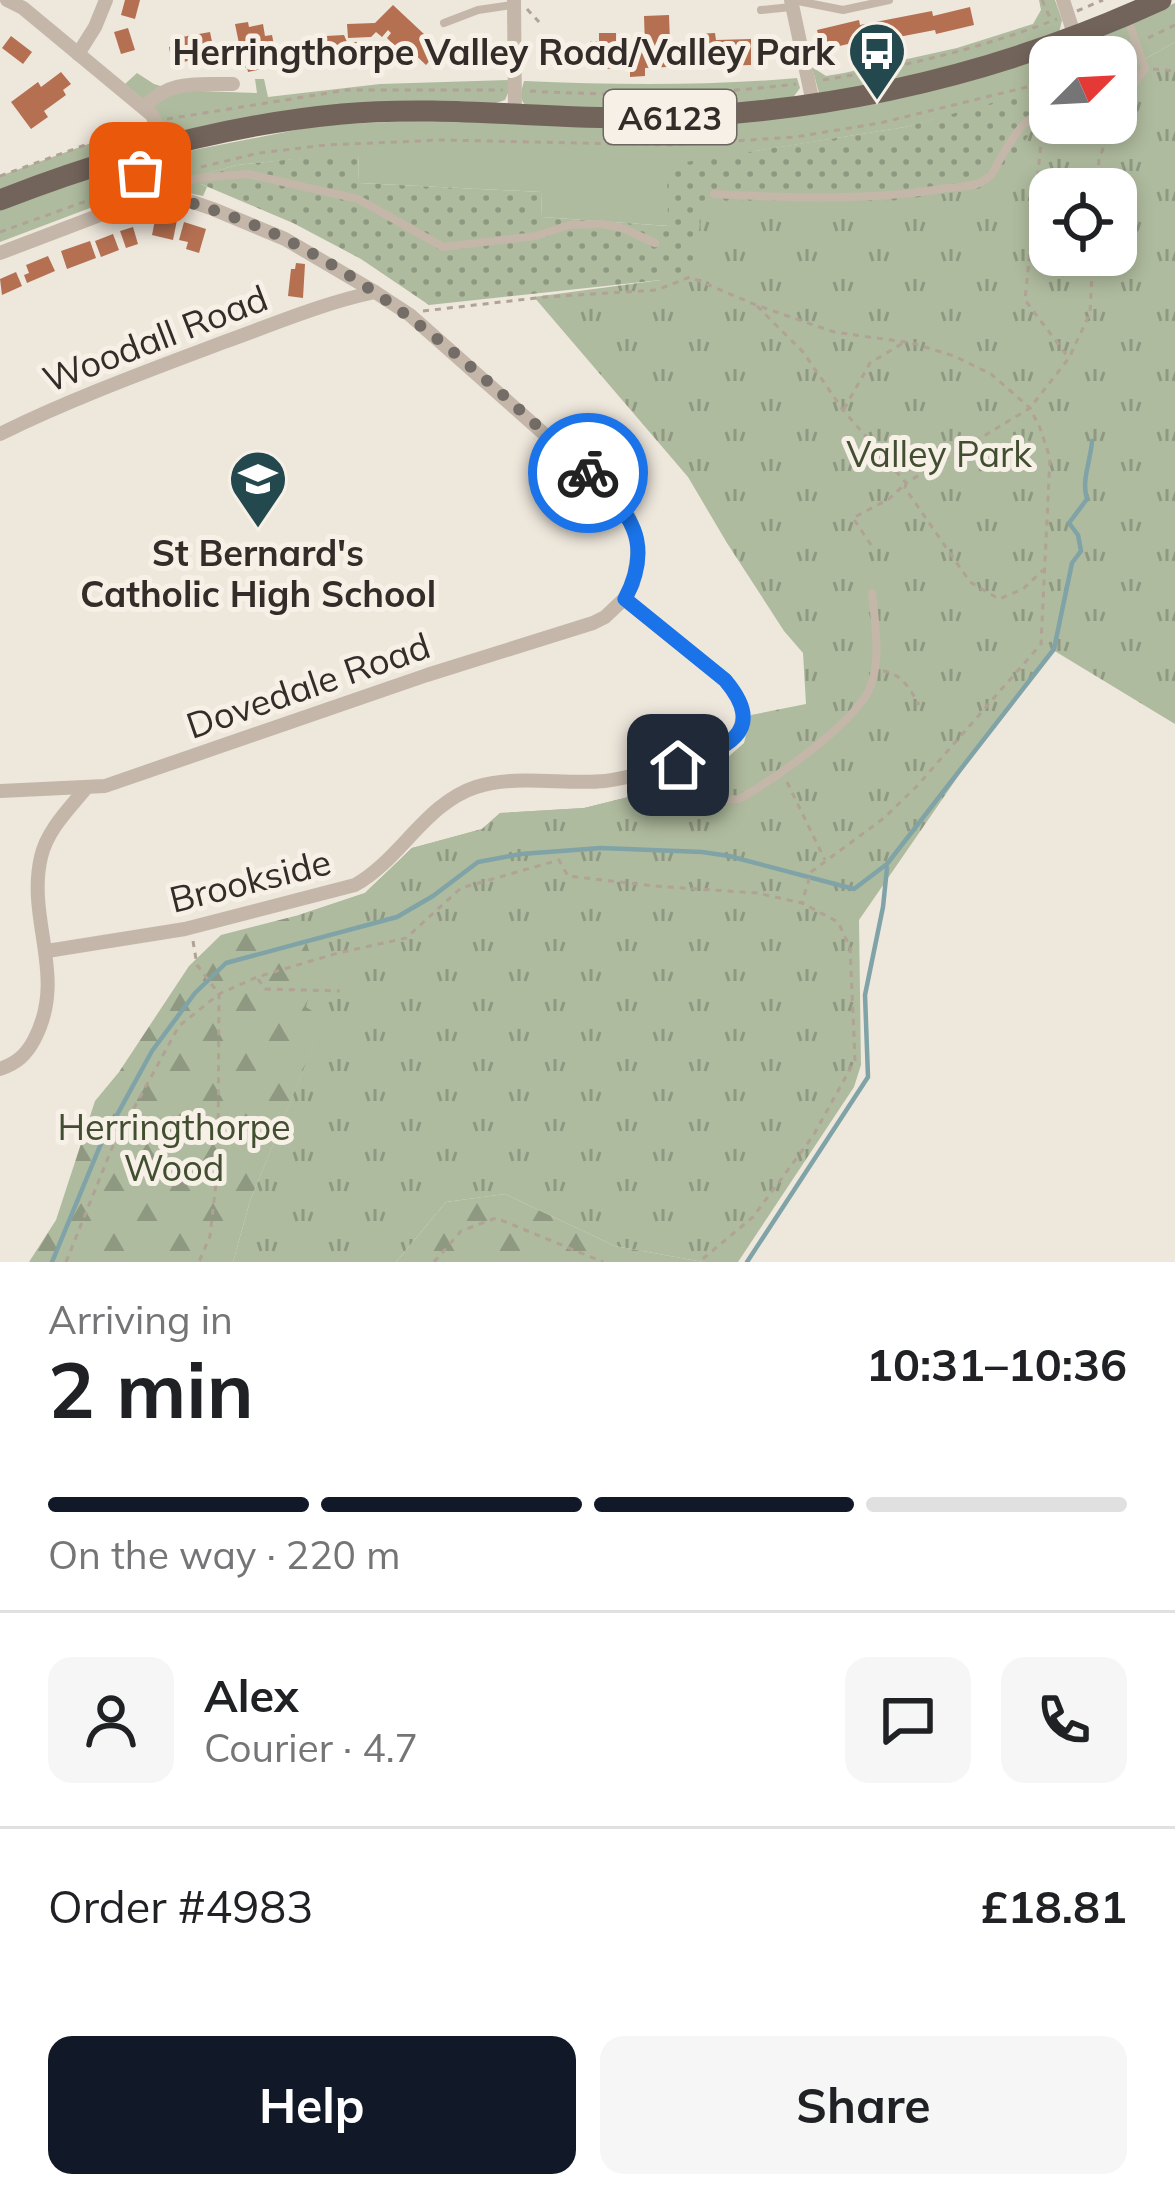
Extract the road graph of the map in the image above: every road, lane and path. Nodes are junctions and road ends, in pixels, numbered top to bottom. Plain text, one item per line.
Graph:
1 (8, 0) edge
2 (106, 0) edge
3 (889, 0) edge
4 (1042, 0) edge
5 (1103, 0) edge
6 (1161, 0) edge
7 (792, 2) edge
8 (514, 3) edge
9 (1065, 7) edge
10 (761, 10) dead end
11 (1126, 16) junction
12 (1052, 21) junction
13 (444, 23) dead end
14 (1076, 36) edge
15 (1078, 36) edge
16 (78, 54) junction
17 (1028, 54) joint
18 (1029, 58) edge
19 (1145, 68) junction
20 (1175, 71) edge
21 (1137, 80) edge
22 (233, 84) dead end
23 (1029, 86) edge
24 (515, 90) junction
25 (810, 93) junction
26 (143, 107) junction
27 (515, 114) junction
28 (1029, 119) edge
29 (155, 120) junction
30 (1043, 144) edge
31 (165, 146) junction
32 (133, 154) junction
33 (200, 167) dead end
34 (0, 176) edge
35 (150, 187) junction
36 (714, 194) dead end
37 (0, 200) edge
38 (0, 232) edge
39 (655, 242) dead end
40 (0, 253) edge
41 (336, 268) junction
42 (1092, 276) edge
43 (375, 292) junction
44 (334, 302) junction
45 (756, 305) junction
46 (410, 315) junction
47 (905, 342) junction
48 (1069, 358) junction
49 (1030, 408) junction
50 (843, 410) junction
51 (0, 434) edge
52 (906, 483) junction
53 (871, 545) dead end
54 (1045, 569) junction
55 (872, 593) dead end
56 (625, 599) junction
57 (875, 669) junction
58 (919, 705) dead end
59 (678, 765) junction
60 (781, 770) junction
61 (913, 780) dead end
62 (917, 786) junction
63 (86, 788) junction
64 (0, 790) edge
65 (694, 791) joint
66 (826, 863) junction
67 (802, 904) junction
68 (190, 927) junction
69 (47, 951) junction
70 (257, 977) junction
71 (340, 991) dead end
72 (219, 994) junction
73 (0, 1069) edge
74 (66, 1262) edge
75 (199, 1262) edge
76 (434, 1262) edge
77 (603, 1262) edge
78 (699, 1262) edge

1 - 16 street
2 - 16 street
3 - 7 lane
4 - 12 path
5 - 9 path
6 - 11 main road, A6123
7 - 10 lane
7 - 25 street
8 - 13 lane
8 - 24 street
9 - 12 path
9 - 14 street
11 - 15 main road, A6123
11 - 19 lane
12 - 25 path
16 - 26 street
17 - 18 path
17 - 25 main road, A6123
19 - 20 path
19 - 21 lane
22 - 26 street
23 - 33 path
24 - 25 path
24 - 27 street
24 - 29 path
25 - 27 main road, A6123
26 - 29 street
27 - 31 main road, A6123
28 - 36 lane
29 - 31 street
29 - 34 path
30 - 48 path
31 - 32 main road, A6123
32 - 35 street
32 - 37 main road, A6123
35 - 38 path
35 - 39 lane
35 - 40 street
35 - 41 street
41 - 43 street
41 - 44 street
42 - 48 path
43 - 44 street, Woodall Road
43 - 46 street
44 - 51 street, Woodall Road
45 - 46 path
45 - 47 path
45 - 50 path
46 - 56 street
47 - 49 path
47 - 50 path
48 - 49 path
49 - 52 path
49 - 54 path
50 - 52 path
52 - 53 path
52 - 54 path
54 - 62 path
55 - 57 lane
56 - 59 street, Brookside
56 - 63 street, Dovedale Road
57 - 58 path
57 - 60 lane
59 - 65 street
59 - 68 street, Brookside
60 - 65 lane
60 - 66 path
61 - 62 path
62 - 66 path
63 - 64 street, Dovedale Road
63 - 69 street
66 - 67 path
67 - 70 path
67 - 78 path
68 - 69 street, Brookside
68 - 72 path
69 - 73 street
70 - 71 path
70 - 72 path
72 - 74 path
72 - 75 path
76 - 77 path

